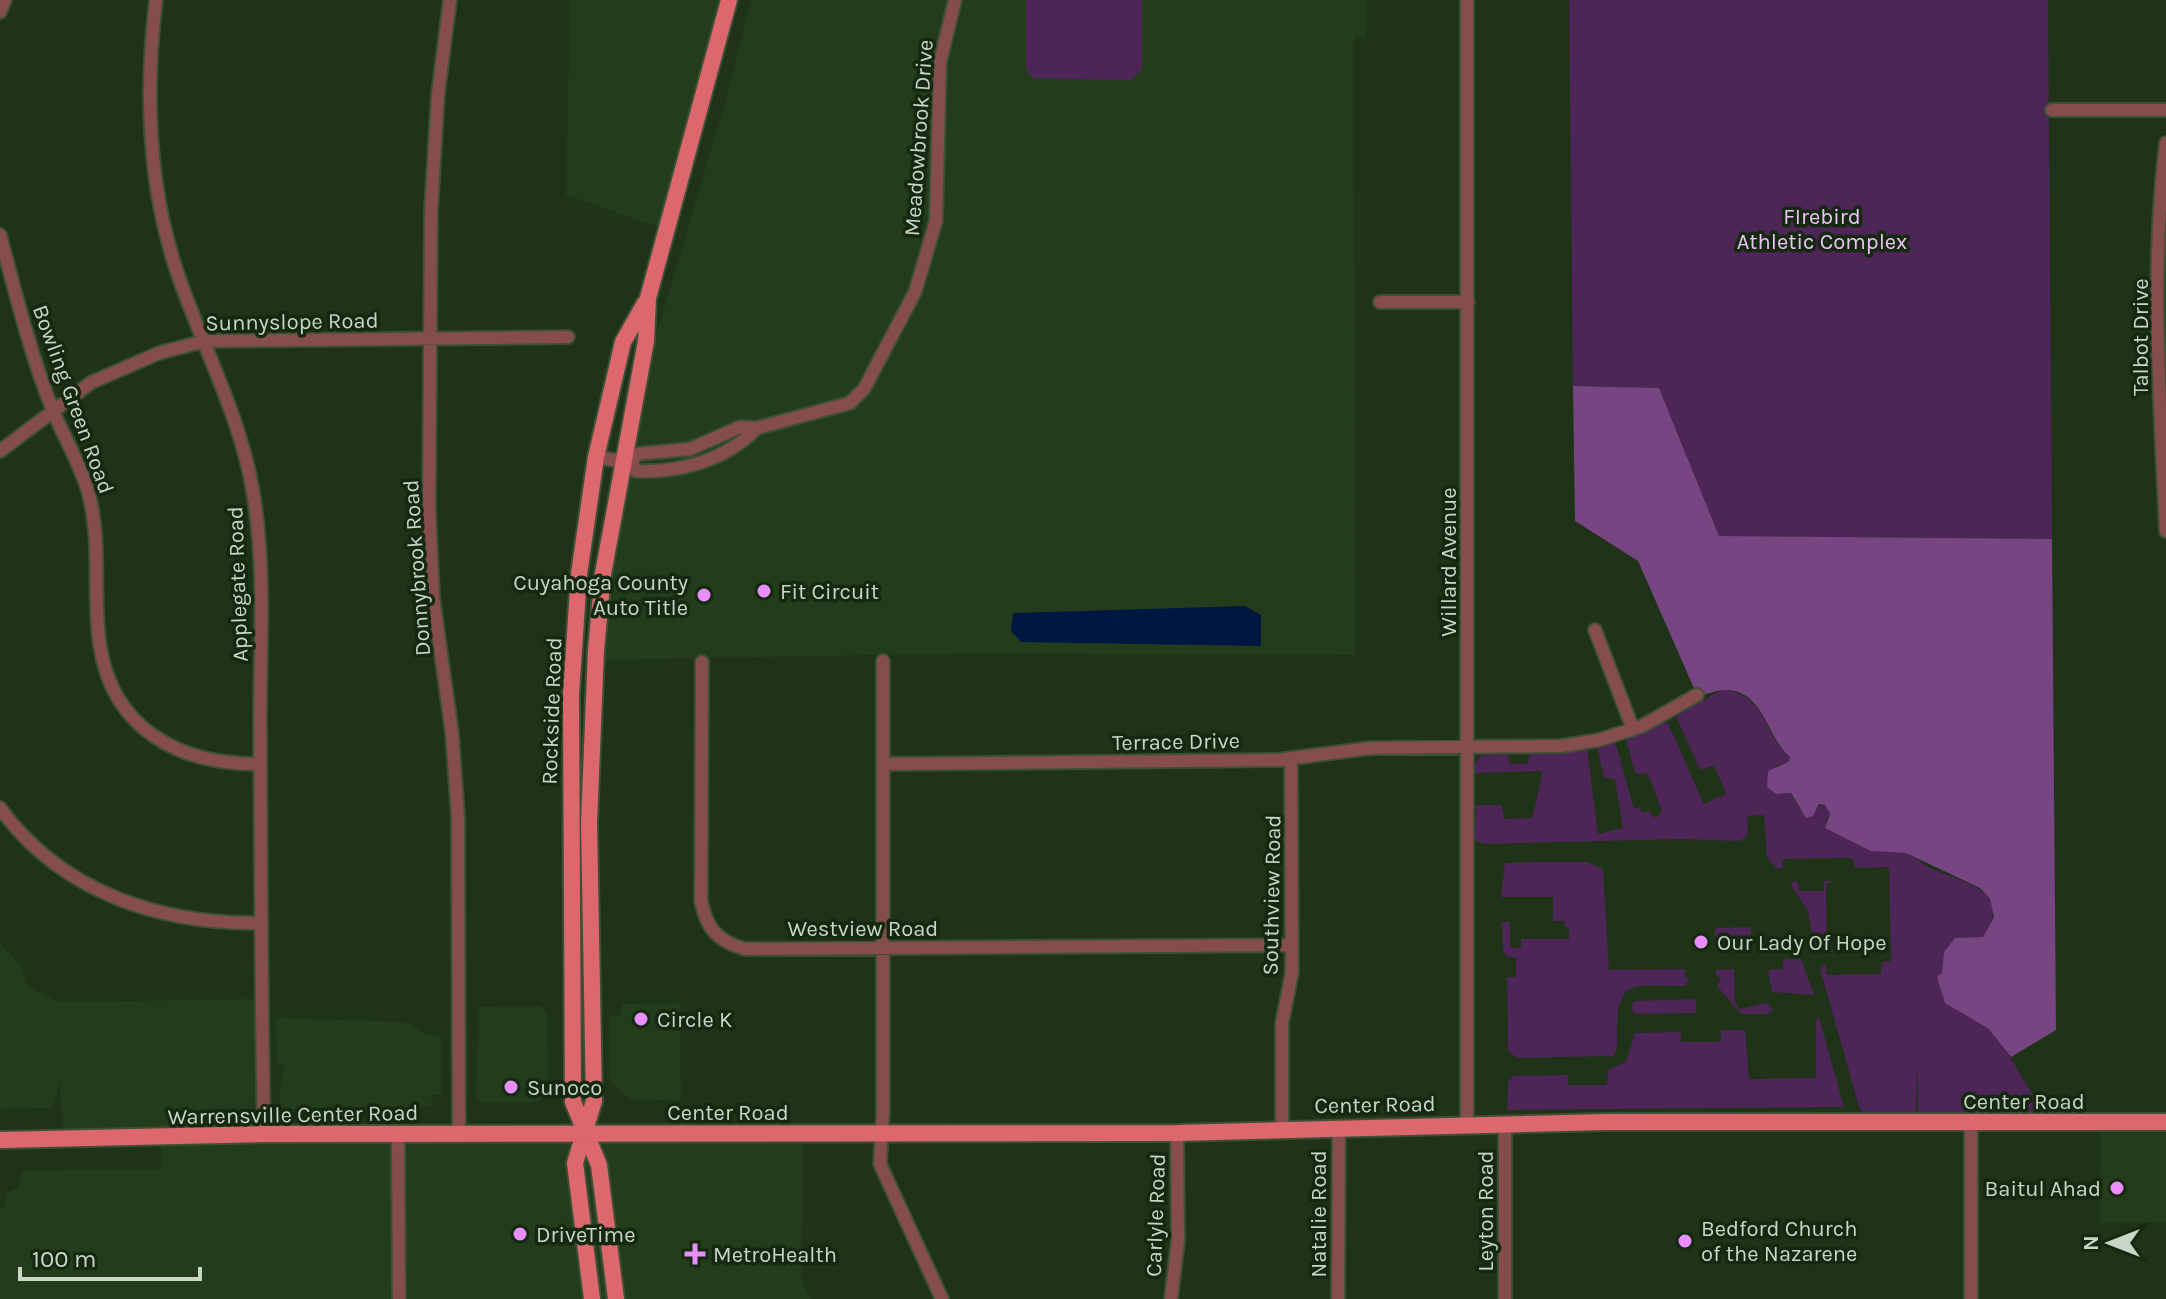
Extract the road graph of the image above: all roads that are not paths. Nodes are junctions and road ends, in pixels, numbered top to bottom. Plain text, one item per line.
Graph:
1 (5, 0) edge
2 (156, 0) edge
3 (450, 0) edge
4 (729, 0) edge
5 (955, 0) edge
6 (1467, 0) edge
7 (0, 12) edge
8 (2052, 110) dead end
9 (2166, 110) edge
10 (2166, 143) edge
11 (0, 235) edge
12 (648, 298) junction
13 (1380, 302) dead end
14 (1468, 302) junction
15 (568, 337) dead end
16 (431, 338) junction
17 (205, 341) junction
18 (54, 413) junction
19 (757, 428) junction
20 (0, 451) edge
21 (596, 457) junction
22 (626, 462) junction
23 (2166, 531) edge
24 (1595, 630) dead end
25 (883, 661) dead end
26 (702, 662) dead end
27 (1697, 695) dead end
28 (1633, 729) junction
29 (1468, 748) junction
30 (1291, 759) junction
31 (260, 764) junction
32 (883, 764) junction
33 (0, 808) edge
34 (259, 923) junction
35 (1292, 945) junction
36 (883, 948) junction
37 (2166, 1122) edge
38 (1467, 1124) junction
39 (1505, 1124) junction
40 (1971, 1124) junction
41 (1282, 1127) junction
42 (1339, 1128) junction
43 (1177, 1133) junction
44 (264, 1134) junction
45 (398, 1134) junction
46 (459, 1134) junction
47 (586, 1134) junction
48 (880, 1134) junction
49 (0, 1140) edge
50 (399, 1299) edge
51 (592, 1299) edge
52 (616, 1299) edge
53 (942, 1299) edge
54 (1171, 1299) edge
55 (1338, 1299) edge
56 (1505, 1299) edge
57 (1971, 1299) edge

1 - 7 street
2 - 17 street, Applegate Road
3 - 16 street, Donnybrook Road
4 - 12 main road, Rockside Road
5 - 19 street, Meadowbrook Drive
6 - 14 street, Willard Avenue
8 - 9 street
10 - 23 street, Talbot Drive
11 - 18 street, Bowling Green Road
12 - 21 main road, Rockside Road
12 - 22 main road, Rockside Road
13 - 14 street
14 - 29 street, Willard Avenue
15 - 16 street, Sunnyslope Road
16 - 17 street, Sunnyslope Road
16 - 46 street, Donnybrook Road
17 - 18 street, Sunnyslope Road
17 - 31 street, Applegate Road
18 - 20 street, Sunnyslope Road
18 - 31 street, Bowling Green Road
19 - 22 street, Meadowbrook Drive
19 - 22 street, Meadowbrook Drive
21 - 22 street, Meadowbrook Drive
21 - 47 main road, Rockside Road
22 - 47 main road, Rockside Road
24 - 28 street
25 - 32 street
26 - 36 street, Westview Road
27 - 28 street, Terrace Drive
28 - 29 street, Terrace Drive
29 - 30 street, Terrace Drive
29 - 38 street, Willard Avenue
30 - 32 street, Terrace Drive
30 - 35 street, Southview Road
31 - 34 street, Applegate Road
32 - 36 street
33 - 34 street
34 - 44 street, Applegate Road
35 - 36 street, Westview Road
35 - 41 street, Southview Road
36 - 48 street
37 - 40 main road, Center Road
38 - 39 main road, Center Road
38 - 42 main road, Center Road
39 - 40 main road, Center Road
39 - 56 street, Leyton Road
40 - 57 street
41 - 42 main road, Center Road
41 - 43 main road, Center Road
42 - 55 street, Natalie Road
43 - 48 main road, Center Road
43 - 54 street, Carlyle Road
44 - 45 main road, Warrensville Center Road
44 - 49 main road, Warrensville Center Road
45 - 46 main road, Warrensville Center Road
45 - 50 street
46 - 47 main road, Warrensville Center Road
47 - 48 main road, Center Road
47 - 51 main road, Rockside Road
47 - 52 main road, Rockside Road
48 - 53 street

